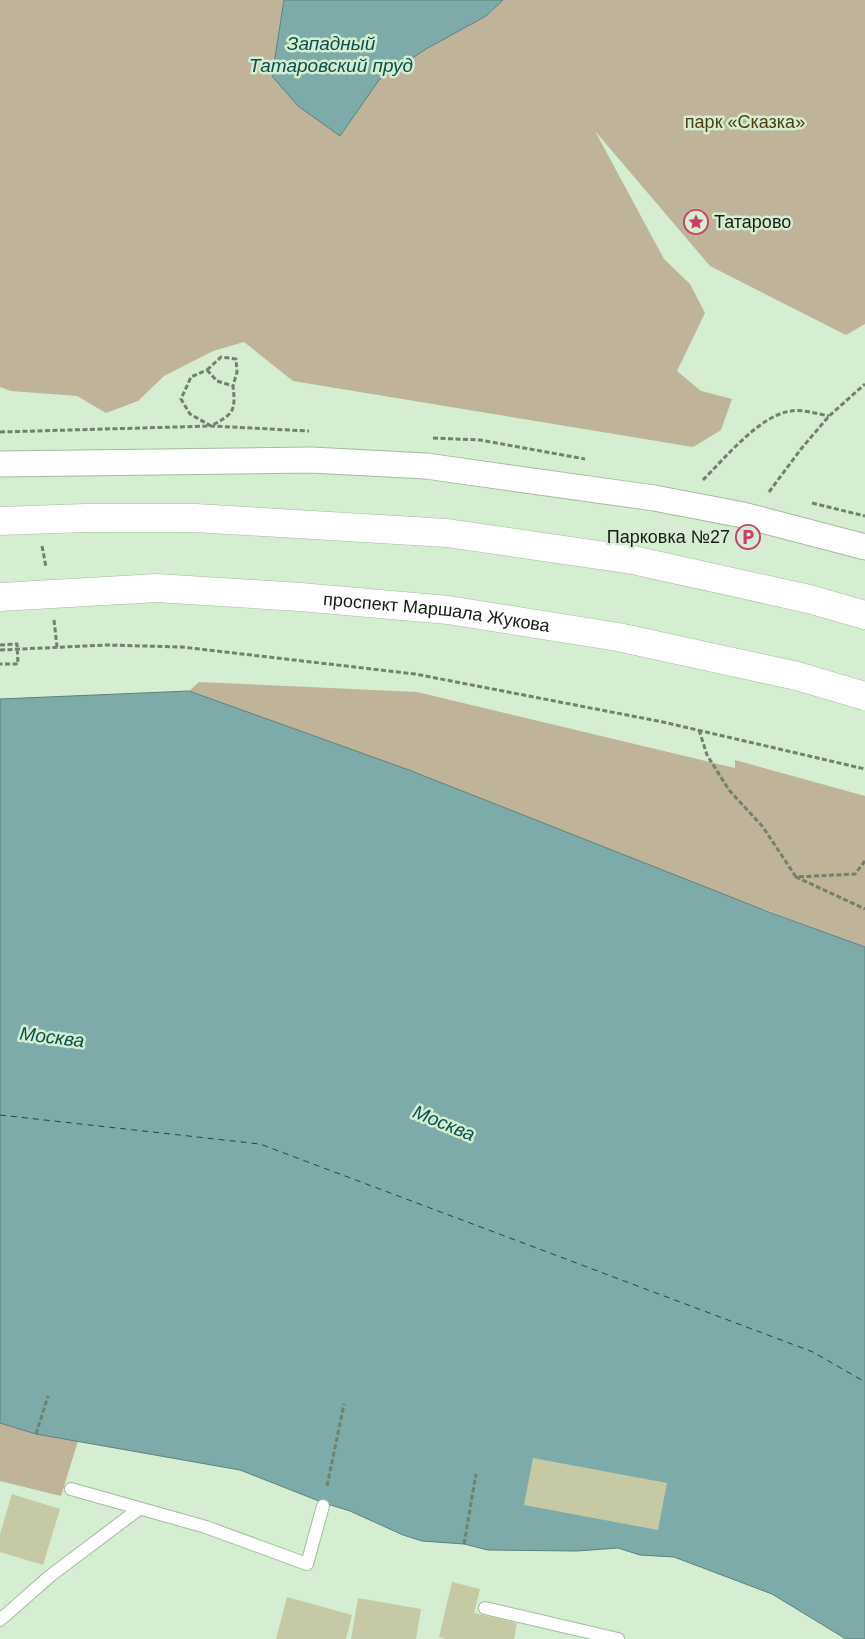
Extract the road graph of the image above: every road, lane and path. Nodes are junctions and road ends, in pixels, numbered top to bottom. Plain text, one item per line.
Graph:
1 (207, 370) junction
2 (865, 384) edge
3 (233, 386) junction
4 (829, 416) junction
5 (0, 464) edge
6 (703, 480) dead end
7 (778, 495) dead end
8 (807, 502) dead end
9 (865, 516) edge
10 (0, 521) edge
11 (865, 548) edge
12 (0, 597) edge
13 (865, 615) edge
14 (0, 645) edge
15 (0, 650) edge
16 (0, 664) edge
17 (865, 696) edge
18 (699, 730) junction
19 (865, 769) edge
20 (865, 861) edge
21 (796, 877) junction
22 (865, 909) edge
23 (48, 1396) dead end
24 (344, 1404) dead end
25 (36, 1434) dead end
26 (476, 1474) dead end
27 (71, 1489) dead end
28 (323, 1506) joint
29 (140, 1509) junction
30 (464, 1544) dead end
31 (485, 1608) dead end
32 (0, 1620) edge
33 (618, 1639) edge

1 - 3 path
1 - 3 path
1 - 3 path
2 - 4 path
4 - 6 path
4 - 7 path
5 - 11 street
8 - 9 path
10 - 13 main road, bridge
12 - 17 main road, проспект Маршала Жукова, bridge
14 - 16 path
15 - 18 path
18 - 19 path
18 - 21 path
20 - 21 path
21 - 22 path
23 - 25 path
24 - 28 path
26 - 30 path
27 - 29 lane
28 - 29 lane
29 - 32 lane
31 - 33 lane

